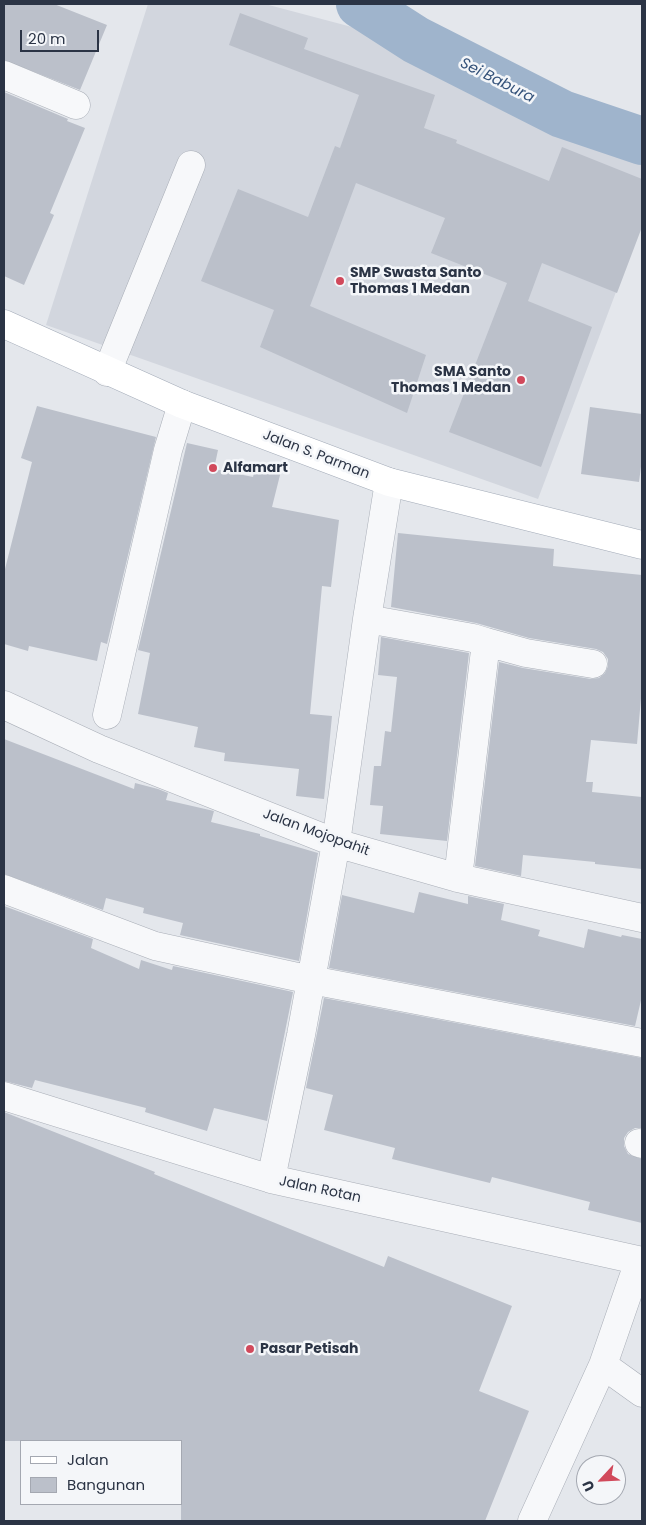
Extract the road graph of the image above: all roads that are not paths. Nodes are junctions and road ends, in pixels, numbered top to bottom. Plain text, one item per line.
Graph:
1 (4, 75) edge
2 (76, 105) dead end
3 (191, 165) dead end
4 (7, 330) edge
5 (107, 372) junction
6 (182, 404) junction
7 (389, 482) junction
8 (642, 545) edge
9 (367, 619) junction
10 (486, 642) junction
11 (593, 664) dead end
12 (4, 705) edge
13 (107, 715) dead end
14 (336, 843) junction
15 (458, 878) junction
16 (4, 890) edge
17 (642, 918) edge
18 (311, 980) junction
19 (642, 1042) edge
20 (4, 1096) edge
21 (271, 1179) junction
22 (641, 1261) edge
23 (603, 1365) junction
24 (642, 1393) edge
25 (532, 1521) edge

1 - 2 street
3 - 5 street
4 - 5 main road, Jalan S. Parman
5 - 6 main road, Jalan S. Parman
6 - 7 main road, Jalan S. Parman
6 - 13 street
7 - 8 main road, Jalan S. Parman
7 - 9 street
9 - 10 street
9 - 14 street
10 - 11 street
10 - 15 street
12 - 14 street, Jalan Mojopahit
14 - 15 street, Jalan Mojopahit
14 - 18 street
15 - 17 street, Jalan Mojopahit
16 - 18 street
18 - 19 street
18 - 21 street
20 - 21 street, Jalan Rotan
21 - 22 street, Jalan Rotan
22 - 23 street
23 - 24 street
23 - 25 street

